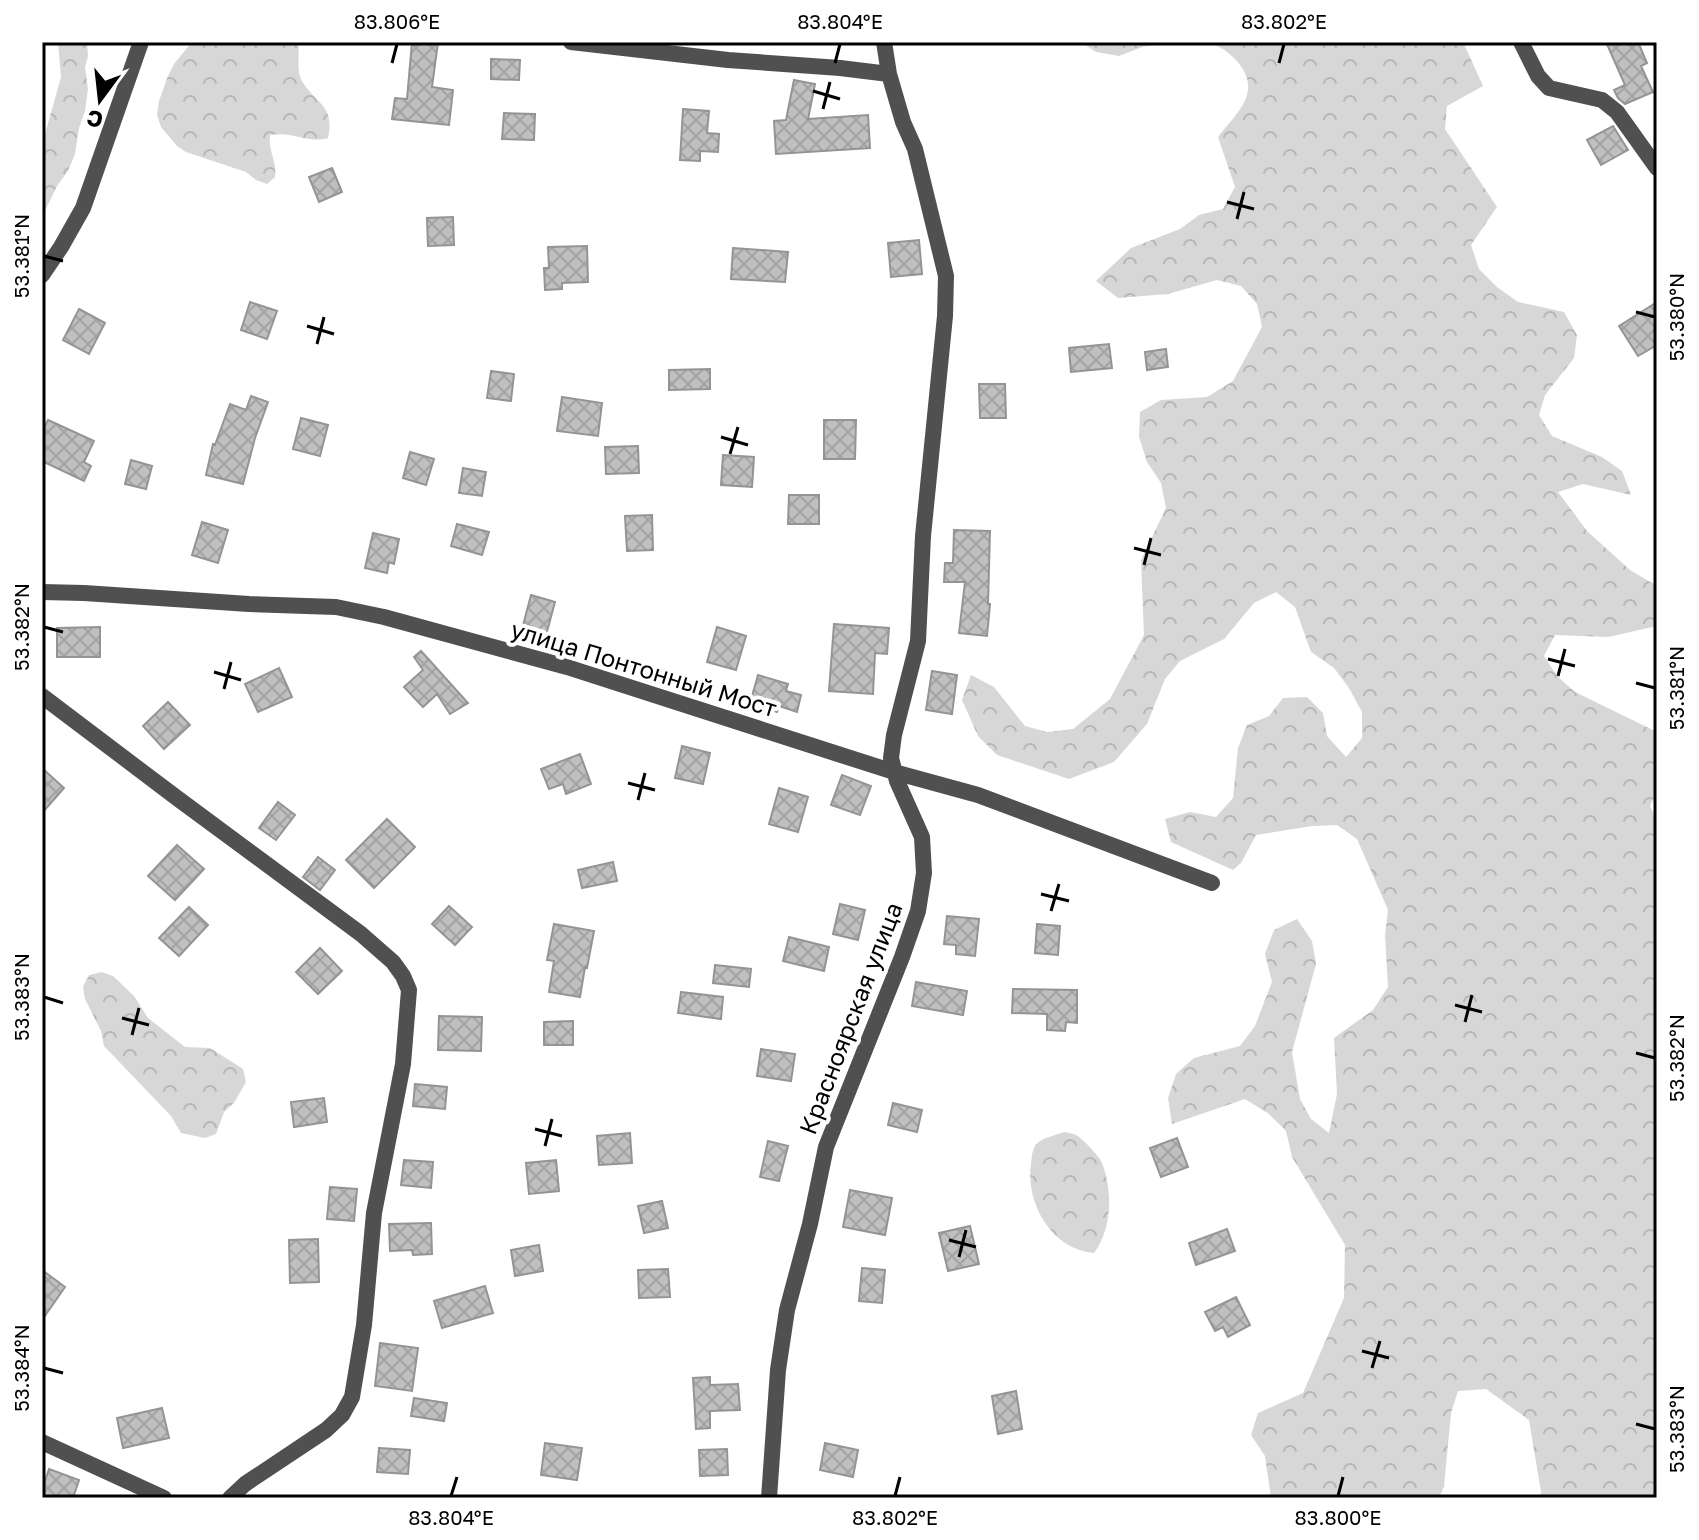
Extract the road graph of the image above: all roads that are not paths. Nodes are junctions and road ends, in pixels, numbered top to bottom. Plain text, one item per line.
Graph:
1 (141, 42) edge
2 (571, 42) edge
3 (884, 42) edge
4 (1521, 42) edge
5 (889, 74) junction
6 (1657, 168) edge
7 (42, 275) edge
8 (42, 592) edge
9 (42, 696) edge
10 (894, 772) junction
11 (1212, 883) dead end
12 (42, 1442) edge
13 (164, 1498) edge
14 (230, 1498) edge
15 (769, 1498) edge

1 - 7 street
2 - 5 street
3 - 5 street, Красноярская улица
4 - 6 street
5 - 10 street, Красноярская улица
8 - 10 street, улица Понтонный Мост
9 - 14 street
10 - 11 street, улица Понтонный Мост
10 - 15 street, Красноярская улица
12 - 13 street

